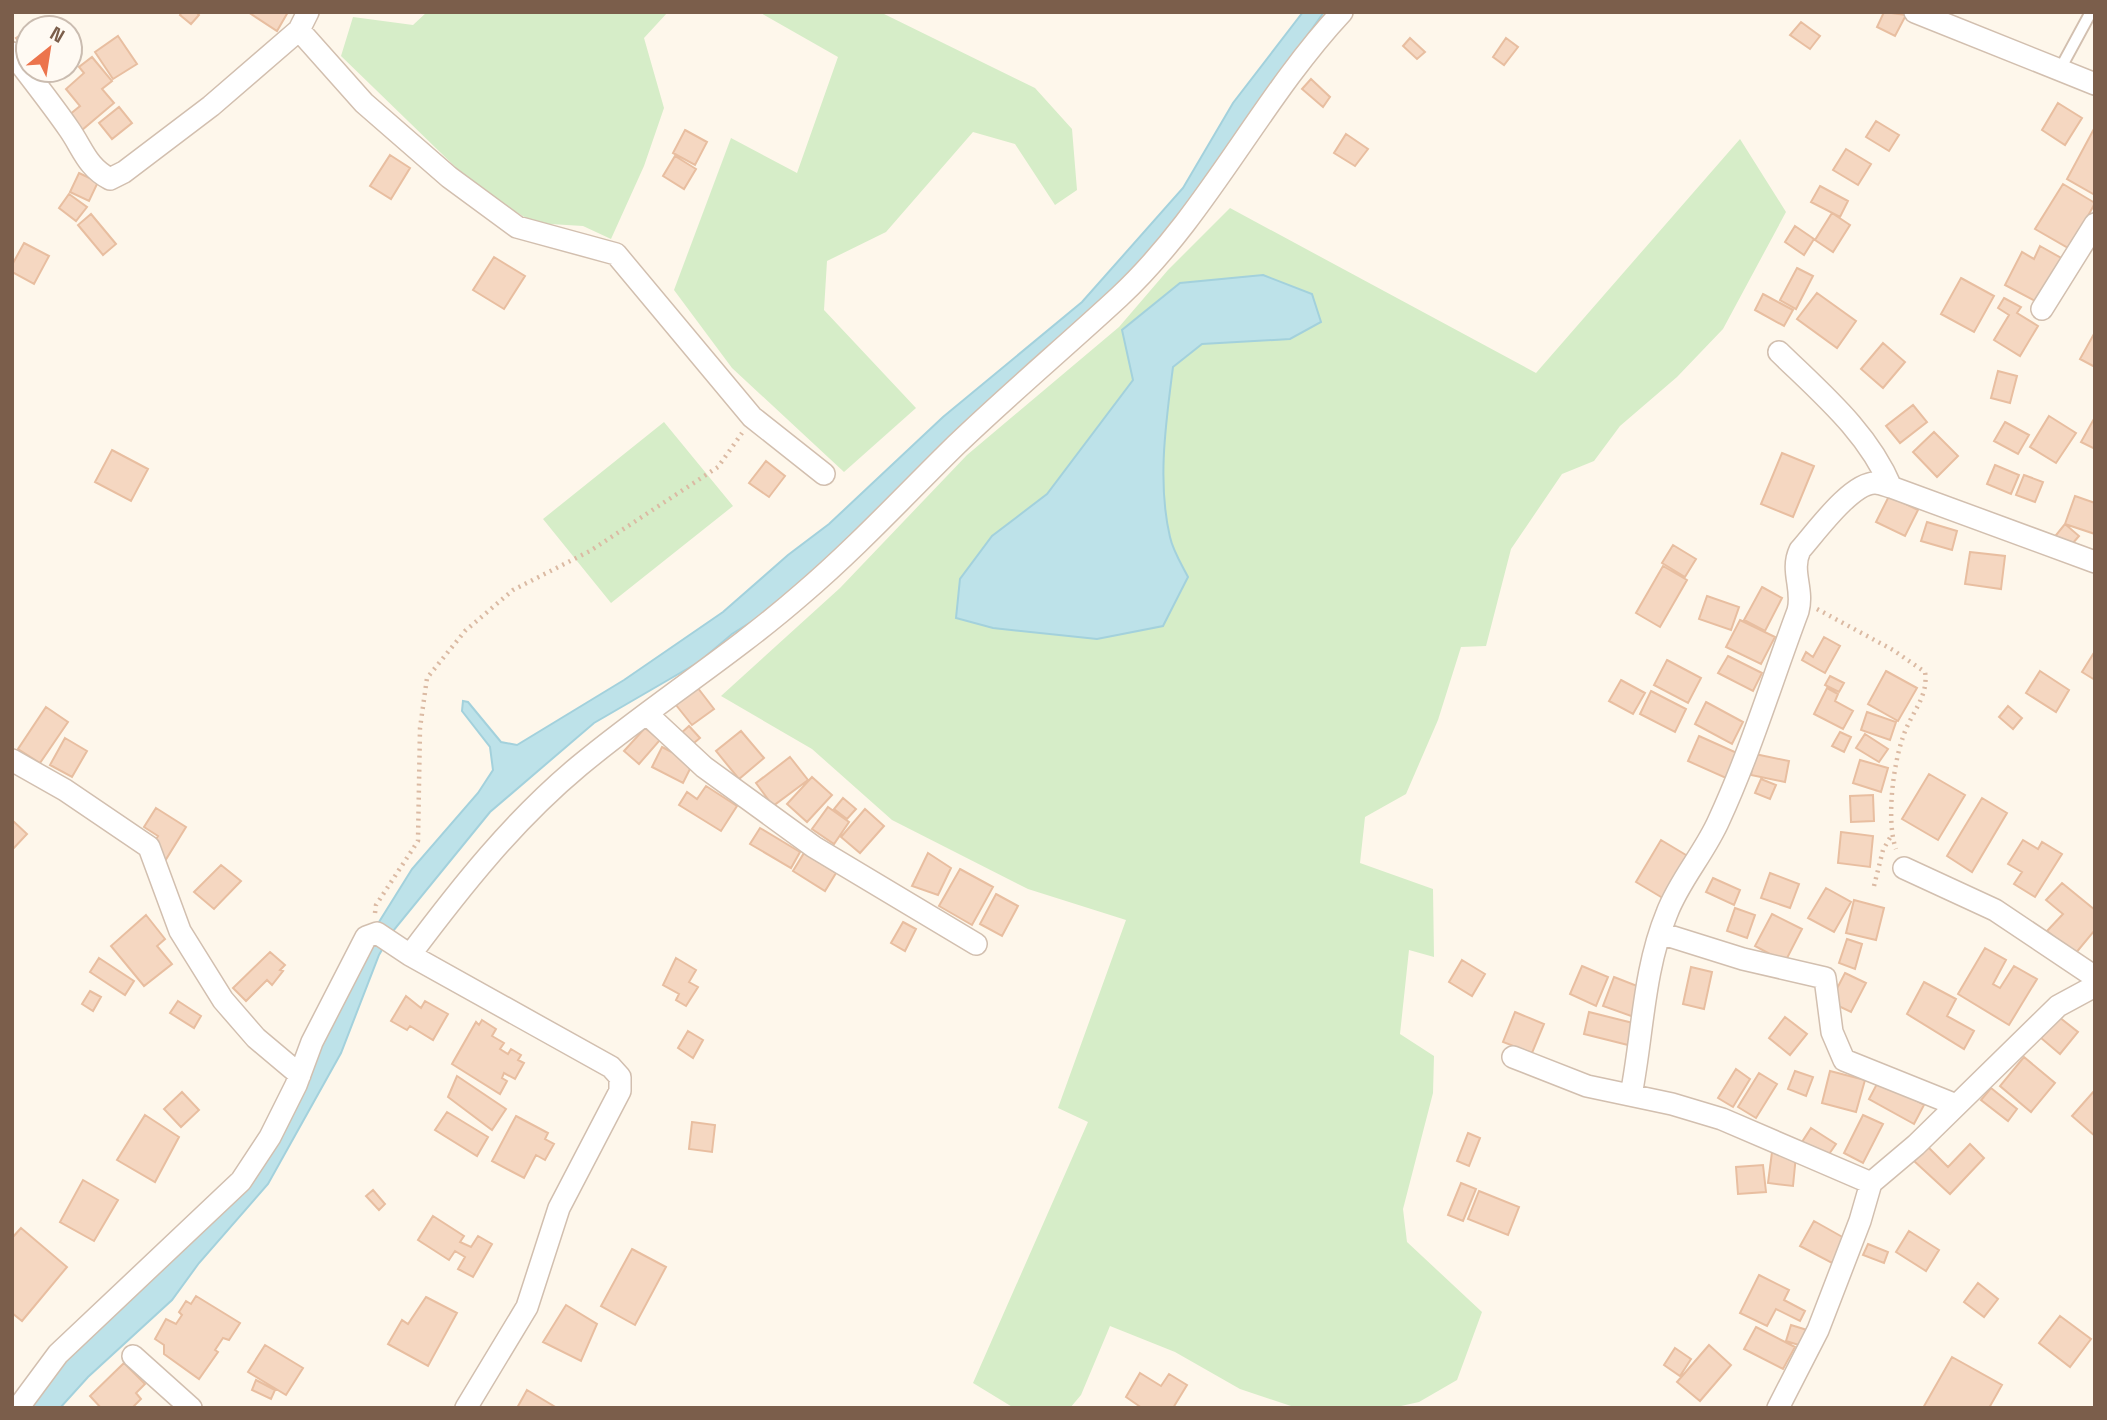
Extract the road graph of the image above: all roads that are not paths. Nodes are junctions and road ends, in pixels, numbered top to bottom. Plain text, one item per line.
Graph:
1 (1342, 12) edge
2 (1915, 12) edge
3 (2091, 12) edge
4 (304, 21) edge
5 (12, 53) edge
6 (2059, 71) junction
7 (2095, 84) edge
8 (2095, 224) edge
9 (2042, 309) dead end
10 (1779, 352) dead end
11 (824, 474) dead end
12 (1891, 487) junction
13 (2095, 562) edge
14 (647, 713) junction
15 (12, 760) edge
16 (1904, 868) dead end
17 (1660, 933) junction
18 (976, 944) dead end
19 (403, 951) junction
20 (2095, 977) edge
21 (2095, 986) edge
22 (1513, 1057) dead end
23 (300, 1075) junction
24 (1631, 1095) junction
25 (1956, 1105) junction
26 (1871, 1183) junction
27 (133, 1356) dead end
28 (18, 1408) edge
29 (191, 1408) edge
30 (466, 1408) edge
31 (1777, 1408) edge

1 - 14 street
2 - 6 street
3 - 6 lane
4 - 5 street
4 - 11 street
6 - 7 street
8 - 9 street
10 - 12 street
12 - 13 street
12 - 17 street
14 - 18 street
14 - 19 street
15 - 23 street
16 - 20 street
17 - 24 street
17 - 25 street
19 - 23 street
19 - 30 street
21 - 25 street
22 - 24 street
23 - 28 street
24 - 26 street
25 - 26 street
26 - 31 street
27 - 29 street

